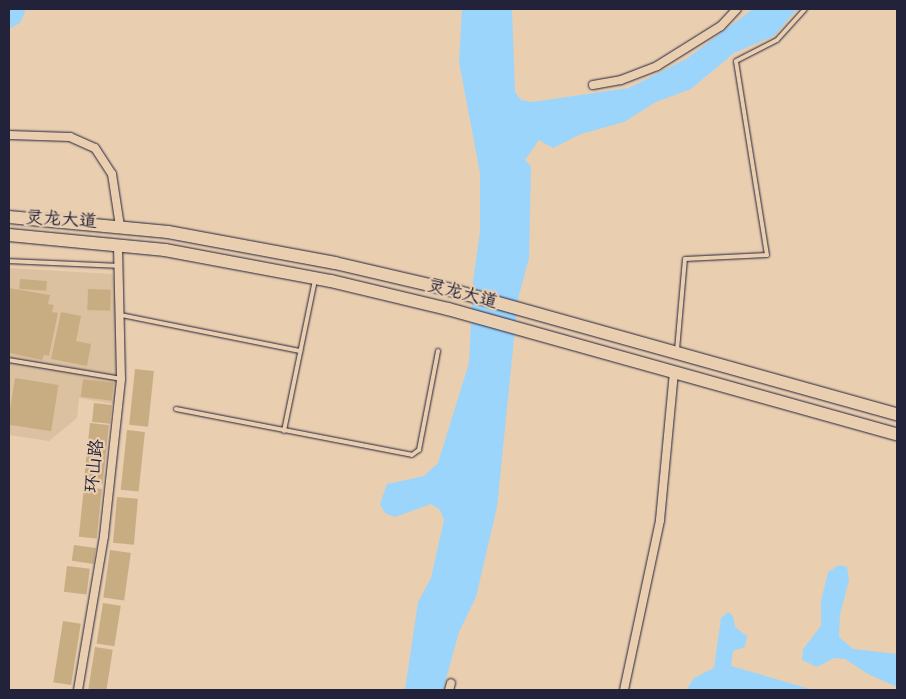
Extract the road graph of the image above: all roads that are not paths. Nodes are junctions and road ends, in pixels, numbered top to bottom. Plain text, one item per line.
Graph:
1 (737, 9) edge
2 (805, 9) edge
3 (593, 85) dead end
4 (9, 135) edge
5 (9, 211) edge
6 (9, 217) edge
7 (90, 223) junction
8 (120, 226) junction
9 (9, 235) edge
10 (70, 240) junction
11 (9, 243) edge
12 (118, 244) junction
13 (9, 261) edge
14 (119, 266) junction
15 (316, 278) junction
16 (121, 316) junction
17 (300, 351) junction
18 (438, 351) dead end
19 (676, 353) junction
20 (9, 360) edge
21 (674, 372) junction
22 (121, 379) junction
23 (176, 409) dead end
24 (897, 414) edge
25 (284, 431) junction
26 (897, 434) edge
27 (78, 690) edge
28 (624, 690) edge

1 - 3 street
2 - 19 lane
4 - 8 street
5 - 7 main road
6 - 7 main road, 灵龙大道
7 - 8 main road, 灵龙大道
8 - 19 main road, 灵龙大道
9 - 10 main road, 灵龙大道
10 - 11 main road
10 - 12 main road, 灵龙大道
12 - 14 street, 环山路
12 - 15 main road, 灵龙大道
13 - 14 lane
14 - 16 street, 环山路
15 - 17 lane
15 - 21 main road, 灵龙大道
16 - 17 lane
16 - 22 street, 环山路
17 - 25 lane
18 - 25 lane
19 - 24 main road, 灵龙大道
20 - 22 lane
21 - 26 main road, 灵龙大道
21 - 28 street
22 - 27 street, 环山路
23 - 25 lane

